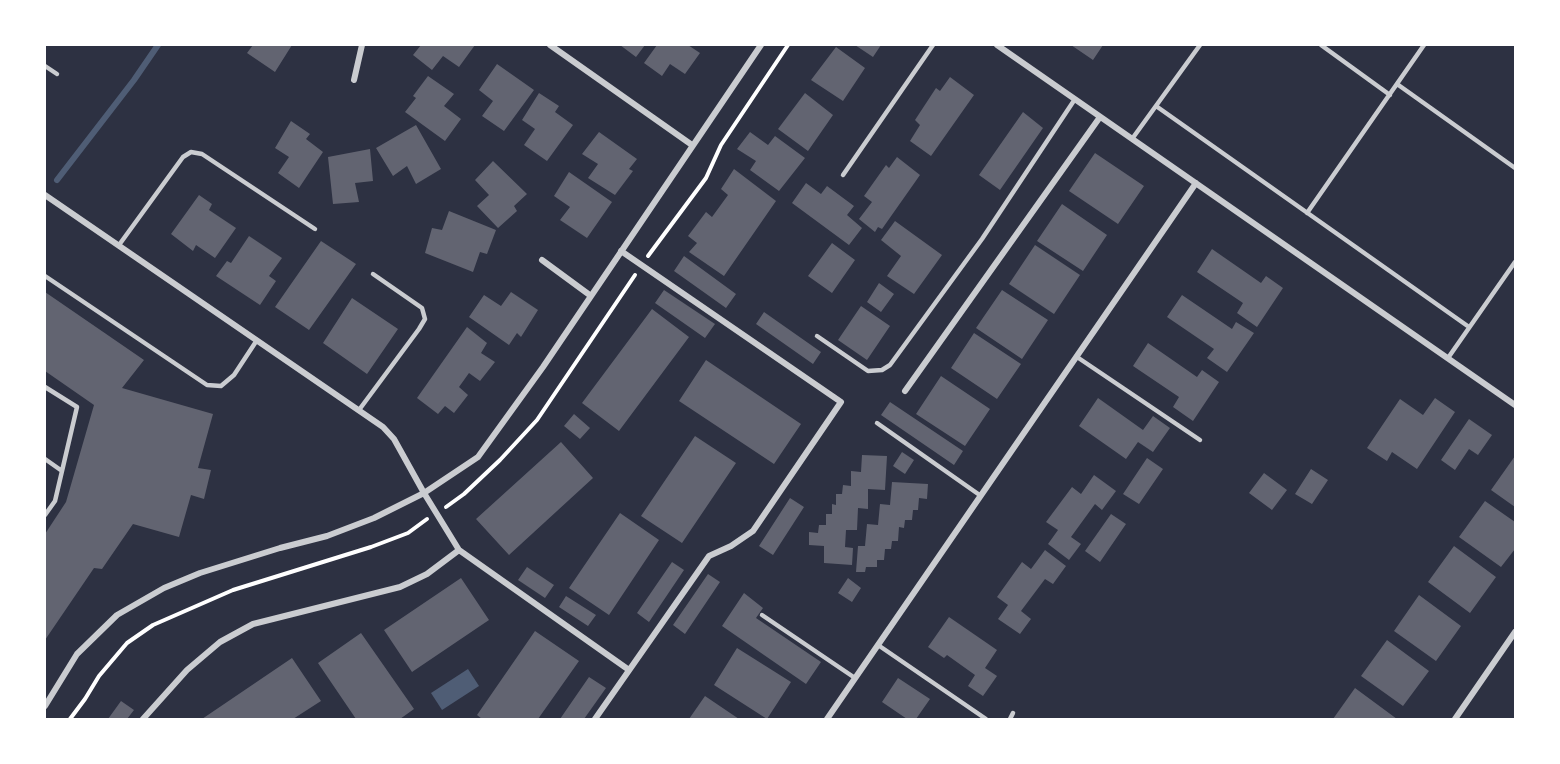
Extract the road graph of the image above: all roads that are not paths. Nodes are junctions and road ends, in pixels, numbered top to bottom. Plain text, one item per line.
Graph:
1 (362, 45) edge
2 (550, 45) edge
3 (761, 45) edge
4 (933, 45) edge
5 (997, 45) edge
6 (1200, 45) edge
7 (1321, 45) edge
8 (1424, 45) edge
9 (45, 66) edge
10 (57, 74) dead end
11 (354, 80) dead end
12 (1397, 84) junction
13 (1390, 94) junction
14 (1075, 99) junction
15 (1156, 106) junction
16 (1100, 117) junction
17 (1132, 139) junction
18 (692, 145) junction
19 (1515, 168) edge
20 (843, 175) dead end
21 (1196, 183) junction
22 (45, 195) edge
23 (1307, 213) junction
24 (315, 229) dead end
25 (118, 245) junction
26 (621, 250) junction
27 (542, 260) dead end
28 (1515, 262) edge
29 (374, 274) dead end
30 (45, 276) edge
31 (591, 296) junction
32 (1469, 327) junction
33 (817, 336) dead end
34 (257, 340) junction
35 (1077, 357) junction
36 (1448, 358) junction
37 (45, 387) edge
38 (905, 391) dead end
39 (1515, 405) edge
40 (359, 410) junction
41 (877, 423) dead end
42 (1200, 440) dead end
43 (45, 459) edge
44 (62, 471) junction
45 (424, 493) junction
46 (981, 496) junction
47 (45, 515) edge
48 (459, 550) junction
49 (762, 615) dead end
50 (1515, 632) edge
51 (878, 645) junction
52 (629, 670) junction
53 (855, 678) junction
54 (45, 706) edge
55 (1013, 713) dead end
56 (143, 719) edge
57 (595, 719) edge
58 (827, 719) edge
59 (986, 719) edge
60 (1011, 719) edge
61 (1455, 719) edge

1 - 11 street
2 - 18 street
3 - 18 street
4 - 20 lane
5 - 14 street
6 - 15 lane
7 - 13 lane
8 - 12 lane
9 - 10 lane
12 - 13 lane
12 - 19 lane
13 - 23 lane
14 - 16 street
14 - 33 lane
15 - 17 lane
15 - 23 lane
16 - 17 street
16 - 38 street
17 - 21 street
18 - 26 street
21 - 35 street
21 - 36 street
22 - 25 street
23 - 32 lane
24 - 25 lane
25 - 34 street
26 - 31 street
26 - 52 street
27 - 31 street
28 - 32 lane
29 - 40 lane
30 - 34 lane
31 - 45 street
32 - 36 lane
34 - 40 street
35 - 42 lane
35 - 46 street
36 - 39 street
37 - 44 lane
40 - 45 street
41 - 46 lane
43 - 44 lane
44 - 47 lane
45 - 48 street
45 - 54 street
46 - 51 street
48 - 52 street
48 - 56 street
49 - 53 lane
50 - 61 street
51 - 53 street
51 - 59 lane
52 - 57 street
53 - 58 street
55 - 60 lane

